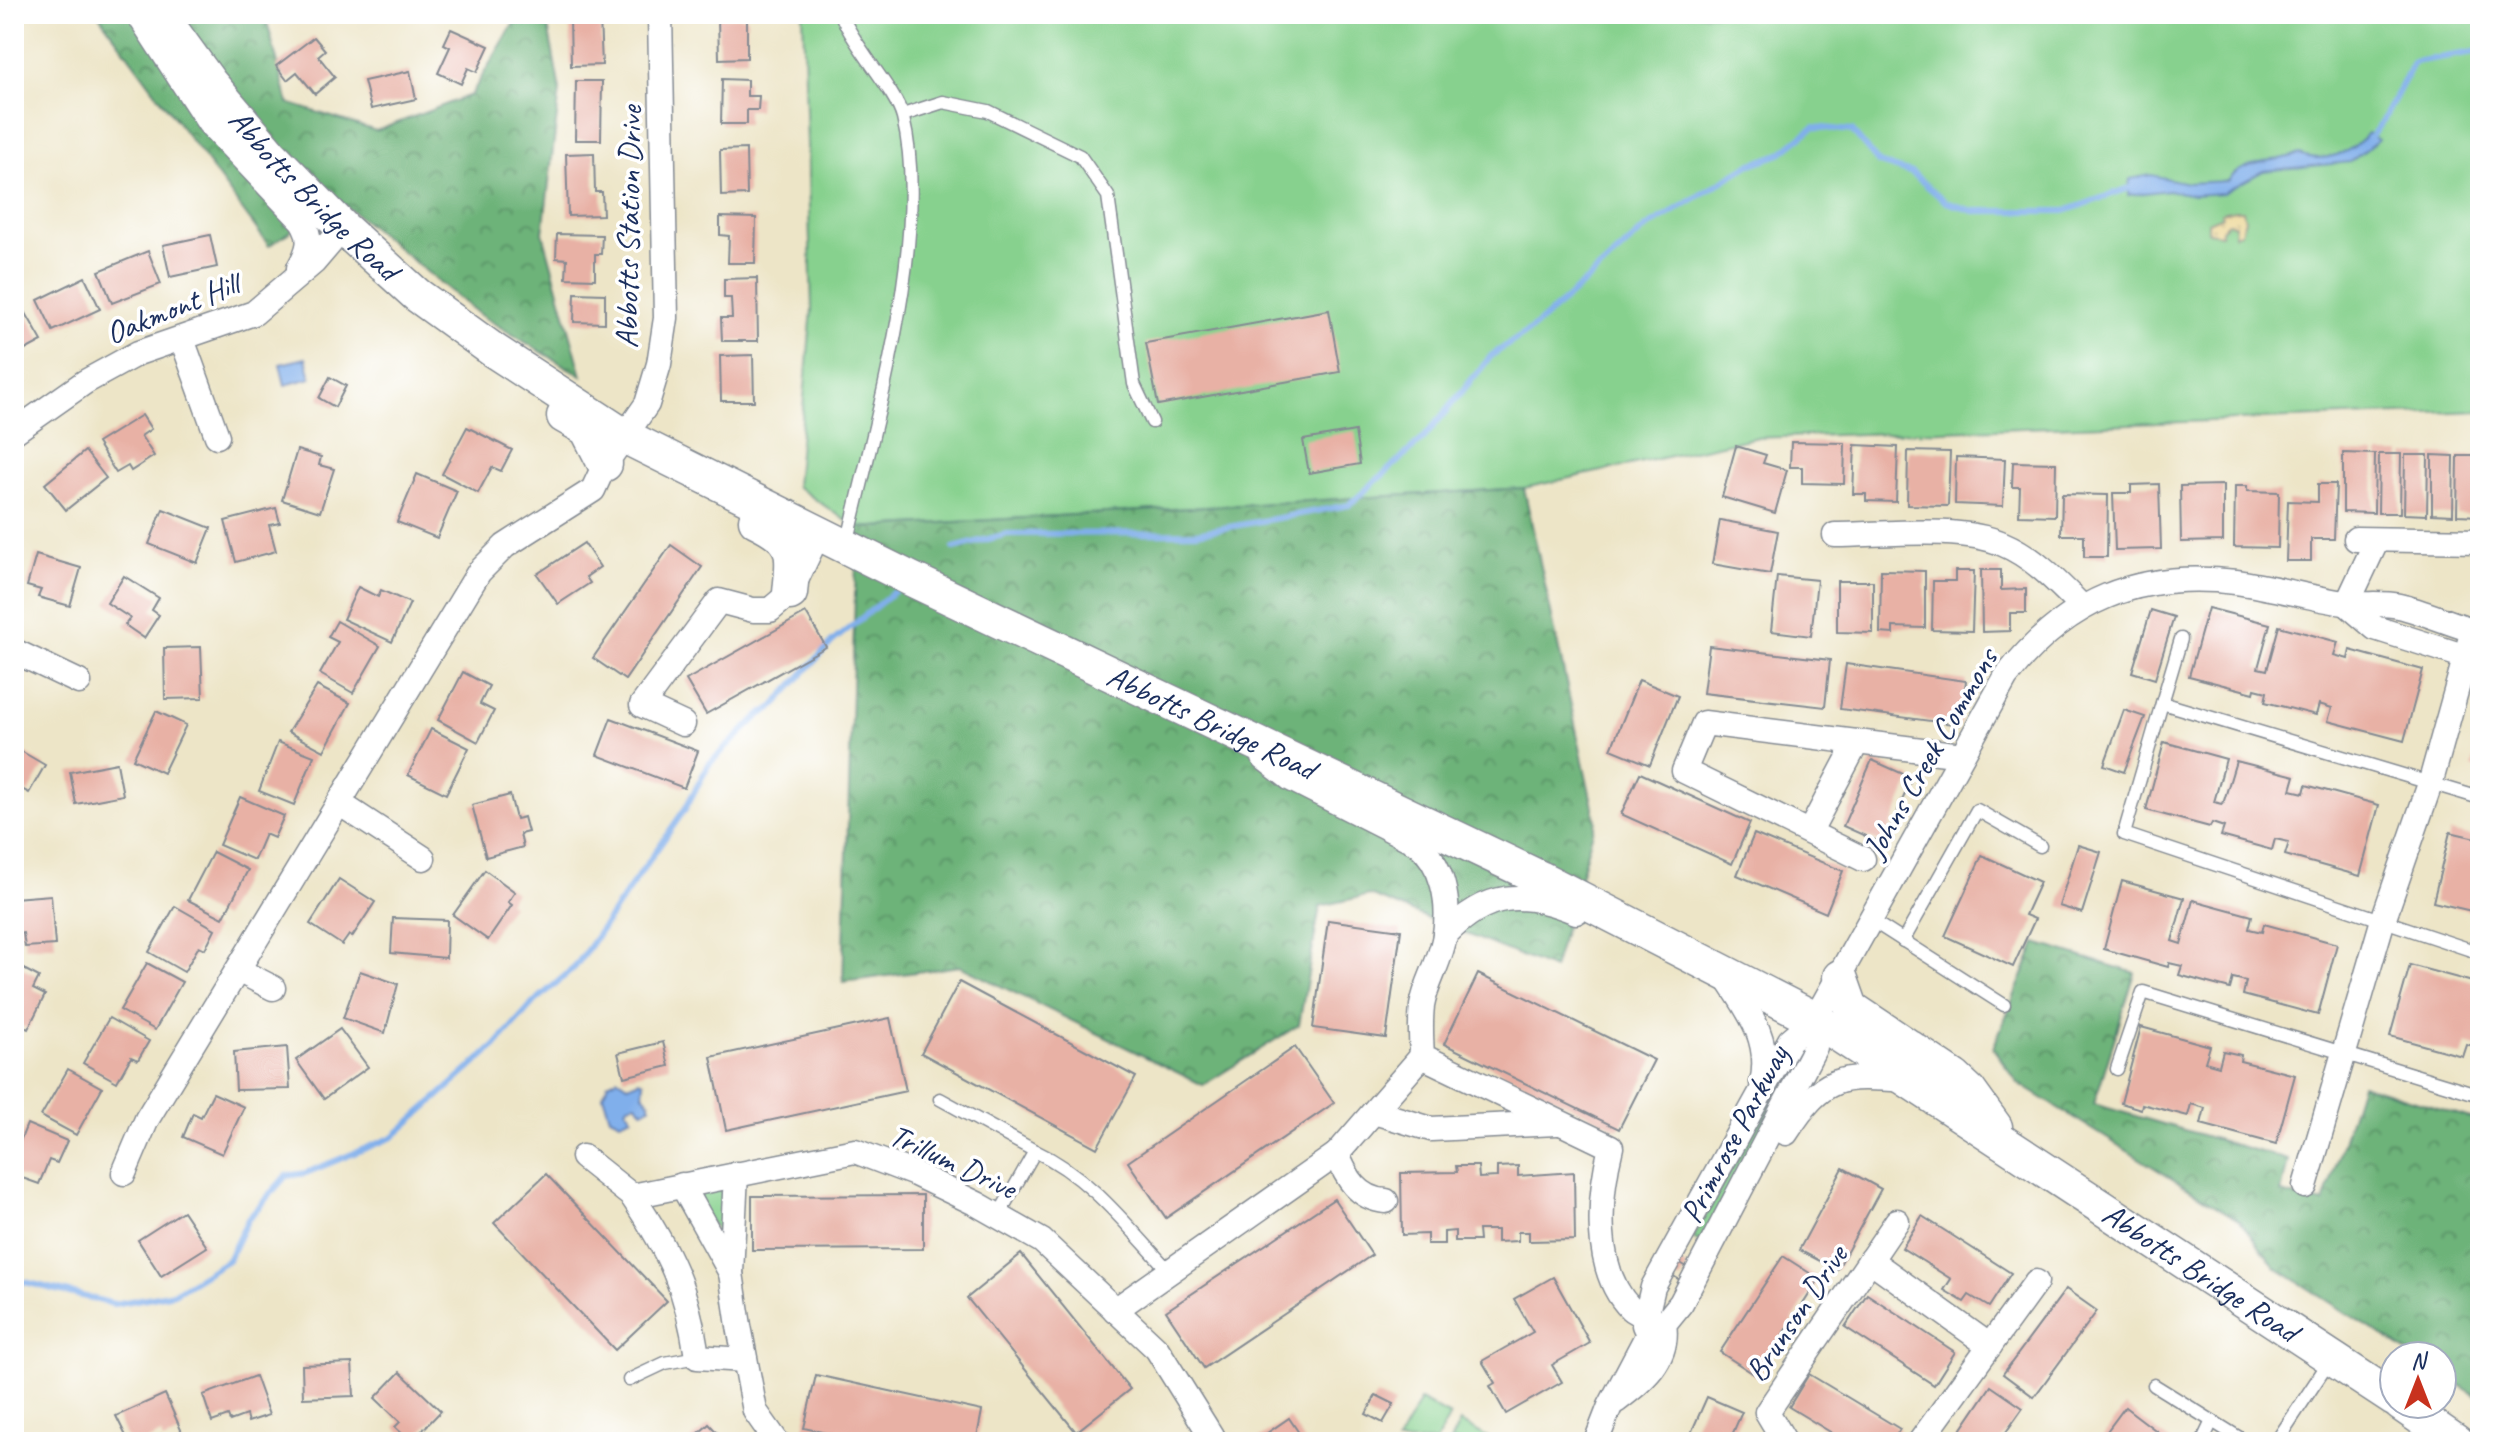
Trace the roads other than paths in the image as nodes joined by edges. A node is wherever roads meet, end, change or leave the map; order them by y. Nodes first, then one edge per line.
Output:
1 (138, 14) edge
2 (160, 14) edge
3 (660, 14) edge
4 (841, 14) edge
5 (903, 115) junction
6 (343, 228) junction
7 (291, 283) junction
8 (182, 339) junction
9 (493, 350) junction
10 (1152, 422) dead end
11 (14, 432) edge
12 (217, 436) dead end
13 (626, 437) junction
14 (605, 464) junction
15 (699, 476) junction
16 (1835, 535) dead end
17 (832, 541) junction
18 (2480, 541) edge
19 (790, 593) junction
20 (2347, 604) junction
21 (2081, 606) junction
22 (2477, 631) edge
23 (2181, 639) dead end
24 (14, 651) edge
25 (2473, 659) edge
26 (79, 682) dead end
27 (2162, 703) junction
28 (683, 724) dead end
29 (1234, 734) junction
30 (1857, 742) junction
31 (1962, 755) junction
32 (2431, 781) junction
33 (2480, 798) edge
34 (339, 803) junction
35 (1810, 831) junction
36 (2040, 846) dead end
37 (423, 858) dead end
38 (1863, 859) dead end
39 (1871, 920) junction
40 (2382, 923) junction
41 (1640, 928) junction
42 (1445, 935) junction
43 (1903, 941) junction
44 (2480, 953) edge
45 (238, 970) junction
46 (1722, 970) junction
47 (1840, 977) junction
48 (273, 988) dead end
49 (2004, 1005) dead end
50 (1815, 1019) junction
51 (2345, 1052) junction
52 (1422, 1056) junction
53 (2117, 1069) dead end
54 (1910, 1080) junction
55 (2480, 1095) edge
56 (1759, 1096) junction
57 (940, 1099) dead end
58 (1374, 1112) junction
59 (1561, 1123) junction
60 (2007, 1144) junction
61 (1035, 1151) junction
62 (1337, 1154) junction
63 (583, 1157) dead end
64 (1752, 1169) junction
65 (124, 1173) dead end
66 (736, 1174) junction
67 (682, 1185) junction
68 (2305, 1186) dead end
69 (632, 1196) junction
70 (1386, 1201) dead end
71 (998, 1216) junction
72 (1897, 1221) dead end
73 (1677, 1244) junction
74 (1704, 1258) junction
75 (1870, 1260) junction
76 (1170, 1272) junction
77 (731, 1273) junction
78 (2036, 1282) dead end
79 (1115, 1310) junction
80 (1652, 1321) junction
81 (1990, 1346) junction
82 (697, 1357) junction
83 (2333, 1357) junction
84 (745, 1360) junction
85 (629, 1380) dead end
86 (2154, 1385) dead end
87 (2378, 1388) edge
88 (1610, 1406) junction
89 (2424, 1420) edge
90 (2212, 1421) junction
91 (1776, 1437) edge
92 (1214, 1441) edge
93 (777, 1442) edge
94 (1596, 1442) edge
95 (1920, 1442) edge
96 (2202, 1442) edge
97 (2246, 1442) edge
98 (2276, 1442) edge
99 (2456, 1442) edge

1 - 7 street, Abbotts Bridge Road
2 - 6 main road, Abbotts Bridge Road
3 - 13 street, Abbotts Station Drive
4 - 5 lane
5 - 10 lane
5 - 17 lane
6 - 7 street, Oakmont Hill
6 - 9 main road, Abbotts Bridge Road
7 - 8 street, Oakmont Hill
8 - 11 street, Oakmont Hill
8 - 12 street
9 - 13 main road, Abbotts Bridge Road
9 - 14 main road, Abbotts Bridge Road
13 - 14 street, Abbotts Station Drive
13 - 15 main road, Abbotts Bridge Road
14 - 34 street, Abbotts Station Drive
15 - 17 main road, Abbotts Bridge Road
15 - 19 main road, Abbotts Bridge Road
16 - 21 street
17 - 19 street
17 - 29 main road, Abbotts Bridge Road
18 - 20 street
19 - 28 street
20 - 21 street, Johns Creek Commons
20 - 22 street, Johns Creek Commons
20 - 25 street, Johns Creek Commons
21 - 31 street, Johns Creek Commons
22 - 25 street
23 - 27 lane
24 - 26 street
25 - 32 street
27 - 32 lane
27 - 40 lane
29 - 41 main road, Abbotts Bridge Road
29 - 42 street
30 - 31 street
30 - 35 street
30 - 35 street
31 - 39 street, Johns Creek Commons
32 - 33 lane
32 - 40 street
34 - 37 street
34 - 45 street, Abbotts Station Drive
35 - 38 street
36 - 43 lane
39 - 43 lane
39 - 47 street, Johns Creek Commons
40 - 44 lane
40 - 51 street
41 - 42 street
41 - 46 main road, Abbotts Bridge Road
42 - 52 street
43 - 49 lane
45 - 48 street
45 - 65 street, Abbotts Station Drive
46 - 50 main road, Abbotts Bridge Road
46 - 56 street
47 - 50 street, Johns Creek Commons
47 - 60 main road, Abbotts Bridge Road
50 - 54 main road, Abbotts Bridge Road
50 - 56 street, Primrose Parkway
50 - 64 street, Primrose Parkway
51 - 53 lane
51 - 55 lane
51 - 68 street
52 - 58 street
52 - 59 street
54 - 60 main road, Abbotts Bridge Road
54 - 64 street
56 - 73 street, Primrose Parkway
57 - 61 lane
58 - 59 street
58 - 62 street
59 - 80 street
60 - 83 main road, Abbotts Bridge Road
61 - 71 lane
61 - 76 lane
62 - 70 street
62 - 76 street
63 - 69 street
64 - 74 street, Primrose Parkway
66 - 67 street, Trillum Drive
66 - 71 street, Trillum Drive
66 - 77 street
67 - 69 street, Trillum Drive
67 - 77 street
69 - 82 street
71 - 79 street, Trillum Drive
72 - 75 street, Brunson Drive
73 - 74 street
73 - 80 street, Primrose Parkway
74 - 80 street, Primrose Parkway
75 - 81 street
75 - 91 street, Brunson Drive
76 - 79 street
77 - 84 street
78 - 81 street
79 - 92 street, Trillum Drive
80 - 88 street, Primrose Parkway
80 - 88 street, Primrose Parkway
81 - 95 street
82 - 84 street
82 - 85 lane
83 - 87 main road, Abbotts Bridge Road
83 - 98 lane
84 - 93 street
86 - 90 lane
88 - 94 street, Primrose Parkway
89 - 99 main road
90 - 96 lane
90 - 97 lane

